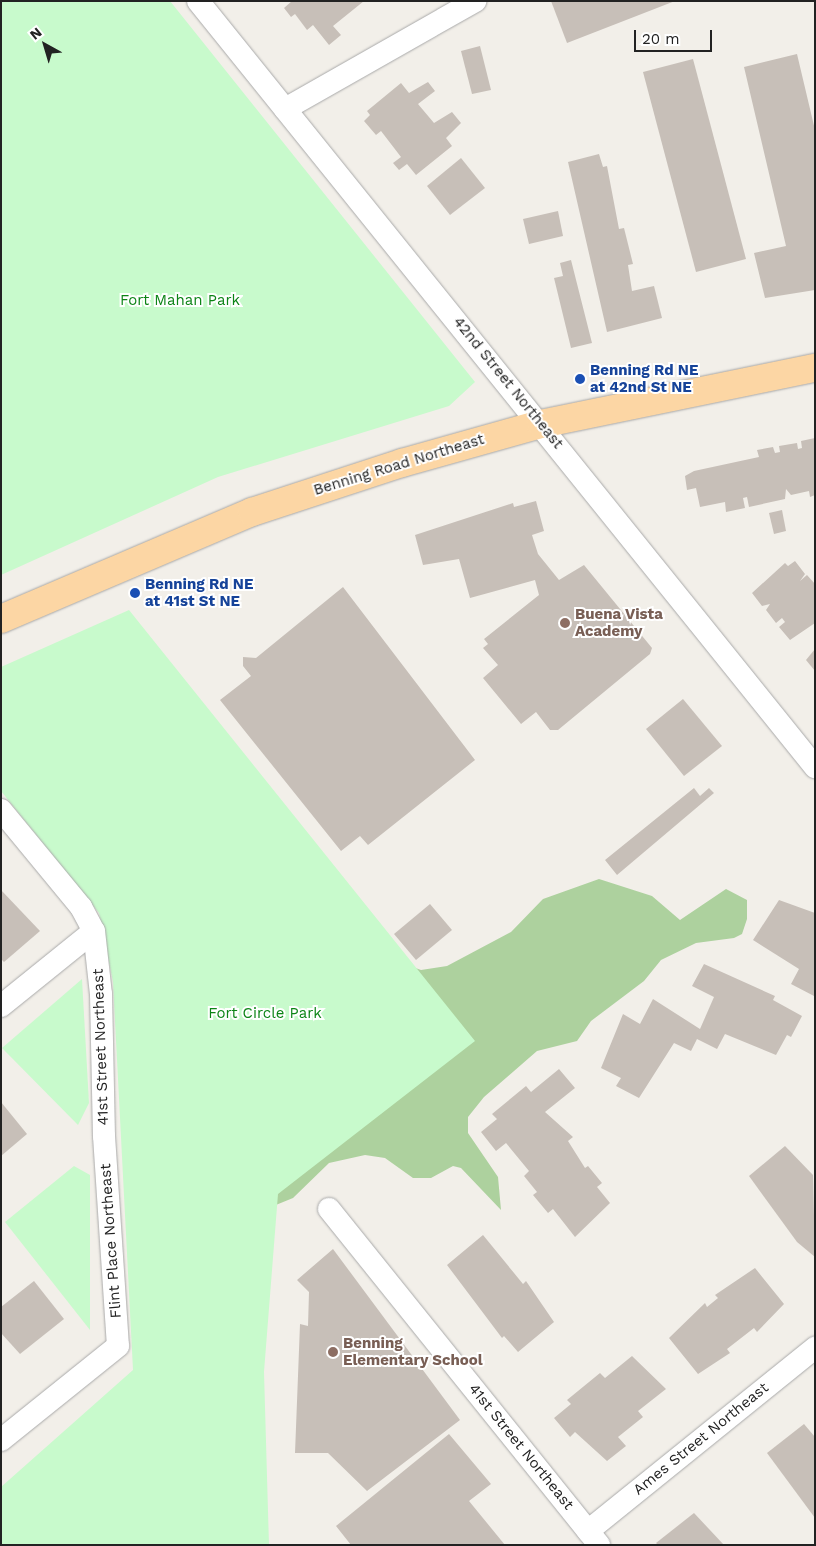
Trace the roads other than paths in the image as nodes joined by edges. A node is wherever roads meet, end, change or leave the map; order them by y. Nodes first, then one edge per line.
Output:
1 (198, 1) edge
2 (475, 1) edge
3 (285, 109) junction
4 (815, 368) edge
5 (541, 424) junction
6 (1, 619) edge
7 (815, 768) edge
8 (1, 810) edge
9 (94, 931) junction
10 (1, 1006) edge
11 (104, 1136) joint
12 (329, 1209) dead end
13 (815, 1348) edge
14 (1, 1440) edge
15 (594, 1538) edge

1 - 3 street, 42nd Street Northeast
2 - 3 street
3 - 5 street, 42nd Street Northeast
4 - 5 main road, Benning Road Northeast
5 - 6 main road, Benning Road Northeast
5 - 7 street, 42nd Street Northeast
8 - 9 street, 41st Street Northeast
9 - 10 street
9 - 11 street, 41st Street Northeast
11 - 14 street, Flint Place Northeast
12 - 15 street, 41st Street Northeast
13 - 15 street, Ames Street Northeast

